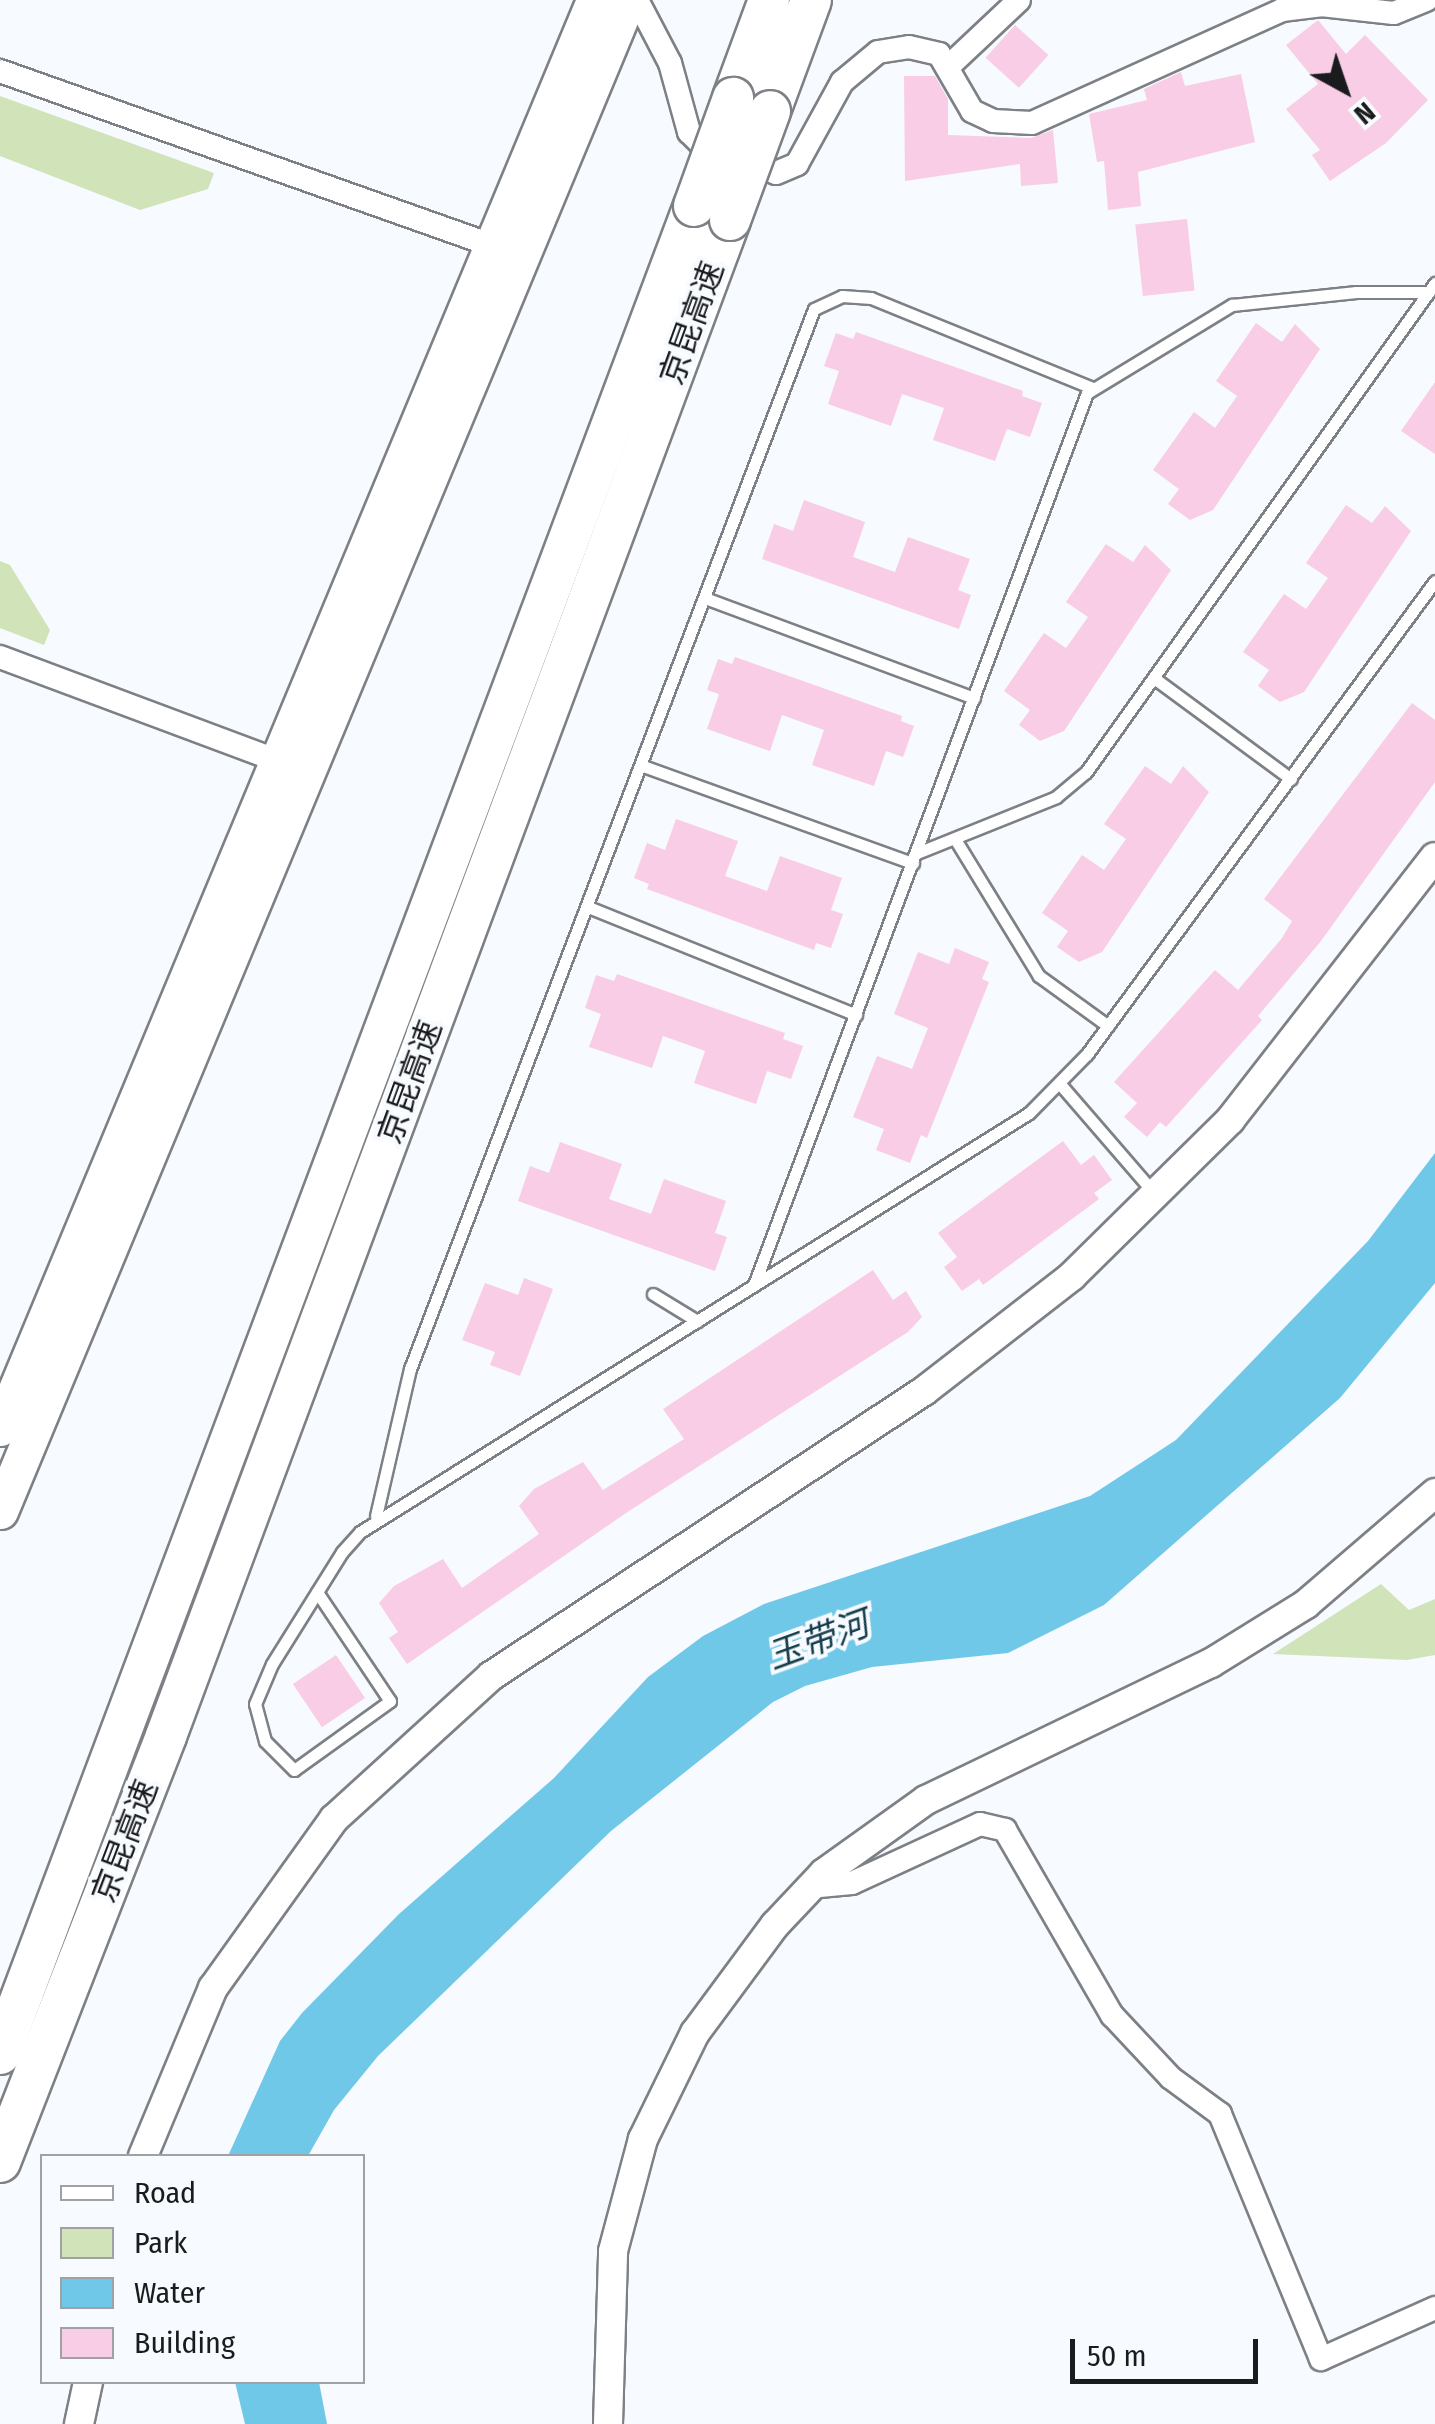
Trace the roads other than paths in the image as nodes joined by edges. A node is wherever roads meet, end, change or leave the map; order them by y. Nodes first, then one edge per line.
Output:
1 (594, 0) edge
2 (628, 0) edge
3 (637, 0) edge
4 (769, 0) edge
5 (811, 0) edge
6 (1020, 0) edge
7 (1426, 0) edge
8 (950, 66) junction
9 (0, 71) edge
10 (752, 104) junction
11 (712, 213) junction
12 (491, 245) junction
13 (1432, 288) edge
14 (1093, 388) junction
15 (1435, 581) edge
16 (704, 598) junction
17 (0, 657) edge
18 (1154, 678) junction
19 (974, 698) junction
20 (275, 760) junction
21 (643, 766) junction
22 (1291, 780) junction
23 (956, 839) junction
24 (1435, 857) edge
25 (915, 858) junction
26 (588, 907) junction
27 (856, 1015) junction
28 (1108, 1026) junction
29 (1060, 1084) junction
30 (1157, 1196) junction
31 (754, 1285) junction
32 (654, 1294) dead end
33 (696, 1320) junction
34 (0, 1428) edge
35 (4, 1489) edge
36 (1435, 1493) edge
37 (376, 1516) junction
38 (317, 1592) junction
39 (809, 1888) junction
40 (0, 2054) edge
41 (144, 2154) edge
42 (0, 2162) edge
43 (1435, 2308) edge
44 (88, 2384) edge
45 (79, 2424) edge
46 (608, 2424) edge

1 - 12 main road
2 - 35 main road
3 - 8 street
4 - 10 highway, 京昆高速
5 - 10 highway, 京昆高速
6 - 8 street
7 - 8 street
9 - 12 street
10 - 11 highway, 京昆高速, bridge
11 - 40 highway, 京昆高速
11 - 42 highway, 京昆高速
12 - 20 main road
13 - 14 lane
13 - 18 lane
14 - 16 lane
14 - 19 lane
15 - 22 lane
16 - 19 lane
16 - 21 lane
17 - 20 street
18 - 22 lane
18 - 23 lane
19 - 25 lane
20 - 34 main road
21 - 25 lane
21 - 26 lane
22 - 28 lane
23 - 25 lane
23 - 28 lane
24 - 30 street
25 - 27 lane
26 - 27 lane
26 - 37 lane
27 - 31 lane
28 - 29 lane
29 - 30 lane
29 - 31 lane
30 - 41 street
31 - 33 lane
32 - 33 lane
33 - 37 lane
36 - 39 street
37 - 38 lane
38 - 38 lane
39 - 43 street
39 - 46 street
44 - 45 street

